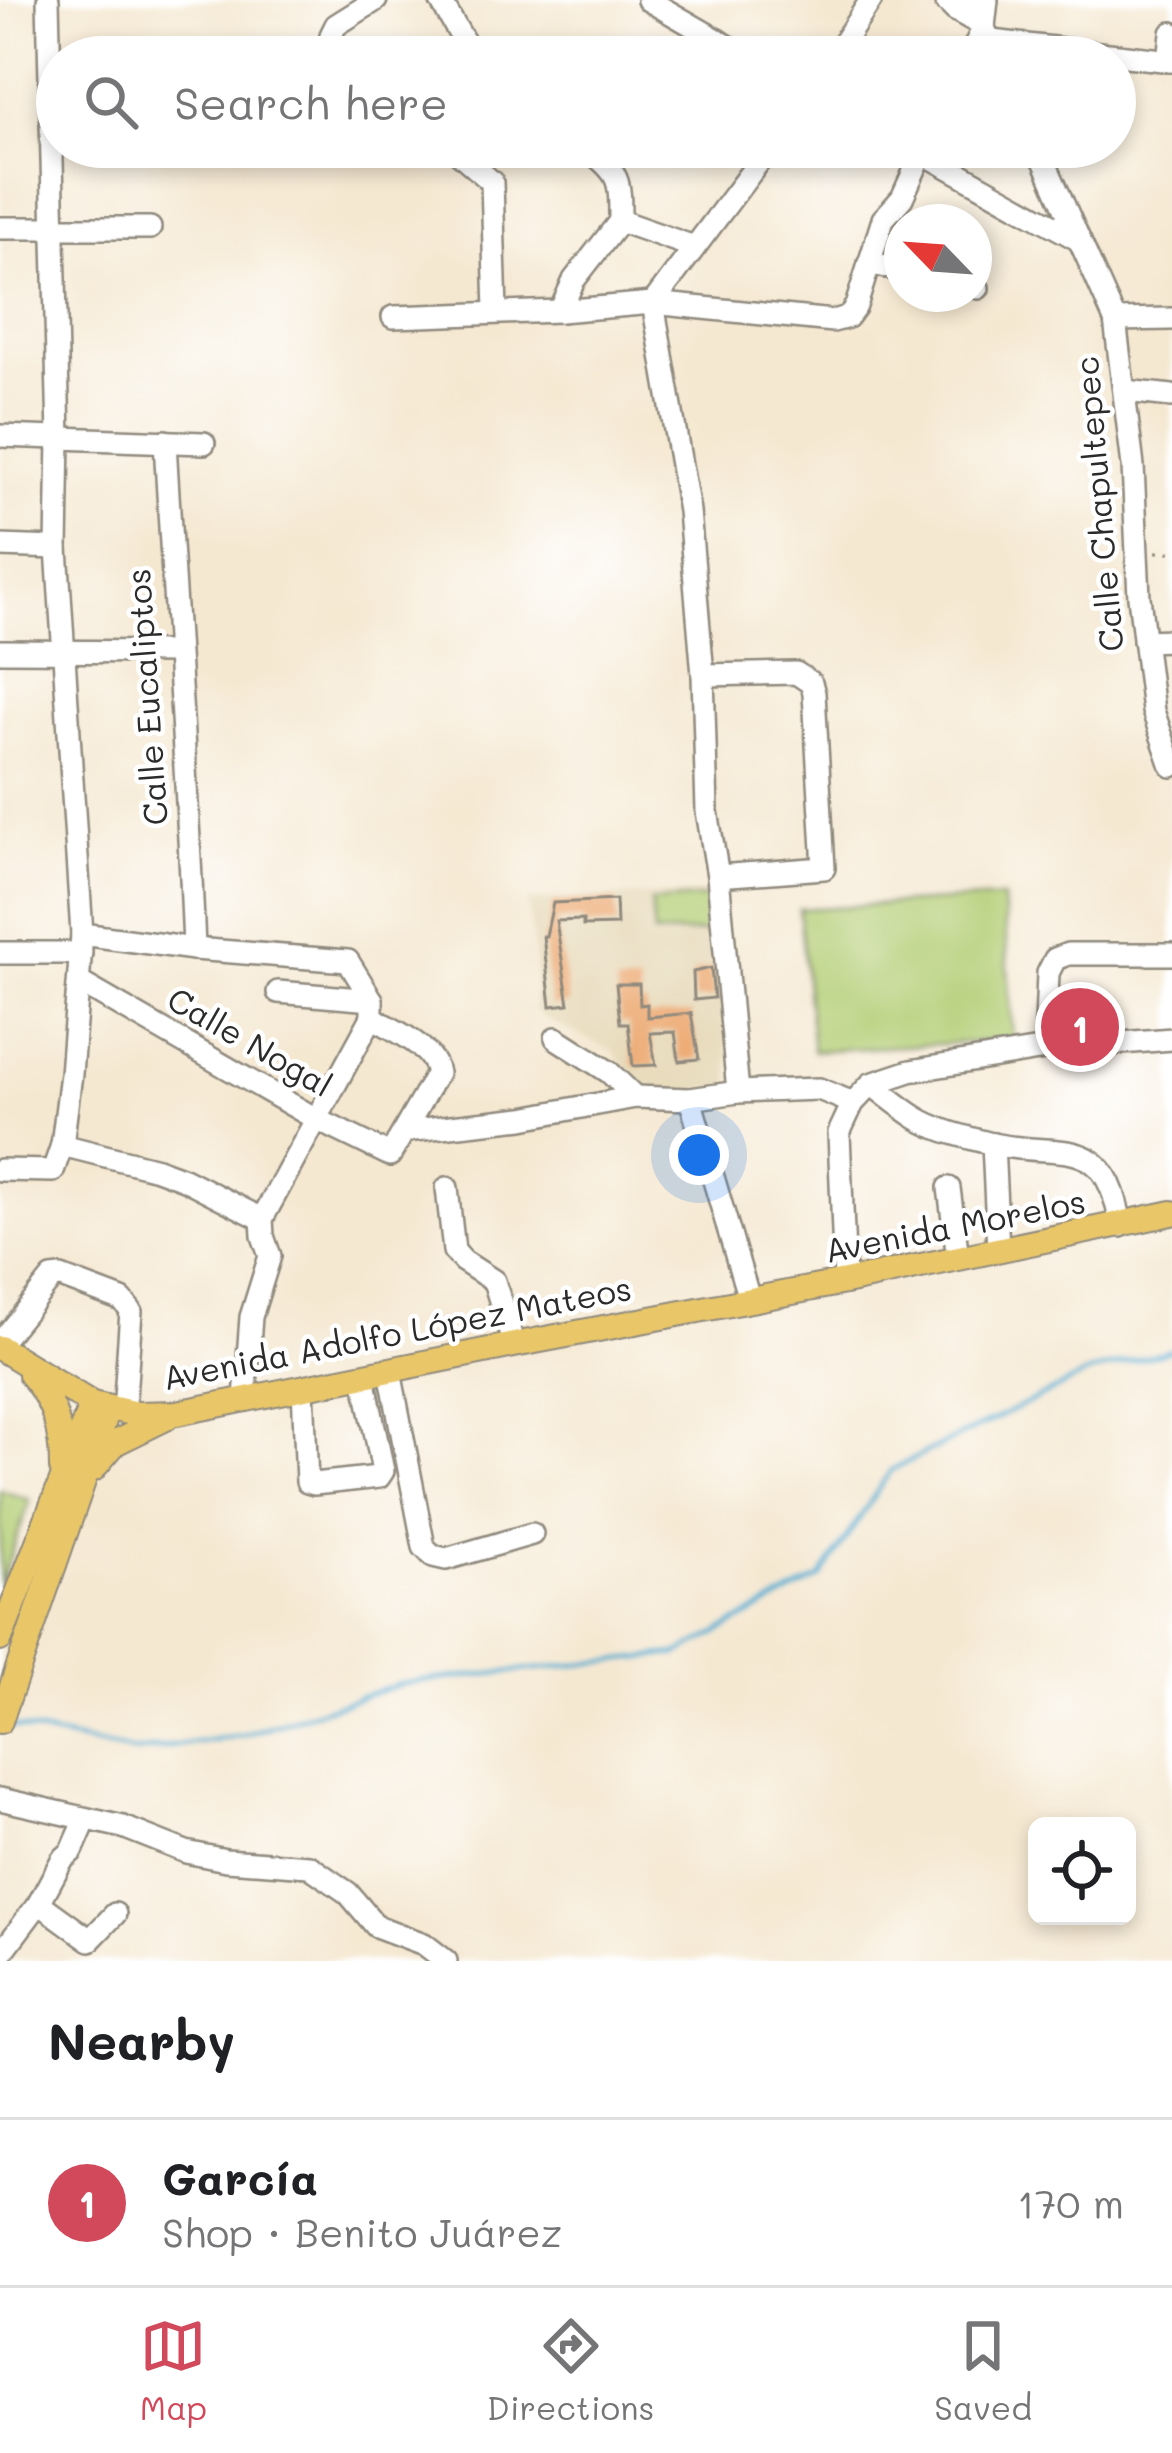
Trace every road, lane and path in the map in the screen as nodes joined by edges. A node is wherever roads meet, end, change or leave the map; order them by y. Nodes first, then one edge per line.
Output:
1 (48, 0) edge
2 (376, 0) edge
3 (440, 0) edge
4 (648, 0) edge
5 (871, 0) edge
6 (945, 0) edge
7 (970, 0) edge
8 (987, 0) edge
9 (675, 8) edge
10 (1172, 33) edge
11 (49, 36) edge
12 (331, 36) edge
13 (461, 36) edge
14 (716, 36) edge
15 (848, 36) edge
16 (984, 36) edge
17 (988, 36) edge
18 (990, 36) edge
19 (1136, 57) edge
20 (1170, 61) edge
21 (51, 168) edge
22 (476, 168) edge
23 (610, 168) edge
24 (754, 168) edge
25 (912, 168) edge
26 (952, 168) edge
27 (1047, 168) edge
28 (620, 220) junction
29 (0, 228) edge
30 (150, 228) dead end
31 (52, 229) junction
32 (1079, 241) junction
33 (694, 247) junction
34 (868, 263) junction
35 (884, 267) edge
36 (652, 303) junction
37 (560, 311) junction
38 (496, 312) junction
39 (393, 316) dead end
40 (1115, 320) junction
41 (1172, 320) edge
42 (1124, 391) junction
43 (1172, 395) edge
44 (0, 436) edge
45 (59, 438) junction
46 (165, 441) junction
47 (204, 443) dead end
48 (0, 546) edge
49 (57, 548) junction
50 (1144, 640) junction
51 (1172, 640) edge
52 (0, 651) edge
53 (64, 652) junction
54 (176, 652) junction
55 (703, 675) junction
56 (1169, 752) edge
57 (718, 876) junction
58 (81, 944) junction
59 (194, 949) junction
60 (0, 953) edge
61 (1172, 953) edge
62 (79, 982) junction
63 (278, 992) dead end
64 (372, 1009) junction
65 (556, 1038) dead end
66 (1172, 1039) edge
67 (1045, 1049) junction
68 (871, 1084) junction
69 (738, 1092) junction
70 (635, 1097) junction
71 (690, 1099) junction
72 (853, 1103) junction
73 (316, 1119) junction
74 (406, 1131) junction
75 (993, 1144) junction
76 (62, 1145) junction
77 (0, 1171) edge
78 (447, 1188) dead end
79 (950, 1188) dead end
80 (1172, 1213) edge
81 (262, 1220) junction
82 (1121, 1226) junction
83 (998, 1250) junction
84 (958, 1258) junction
85 (845, 1282) junction
86 (749, 1299) junction
87 (514, 1345) junction
88 (6, 1350) edge
89 (390, 1371) junction
90 (364, 1377) junction
91 (303, 1388) junction
92 (245, 1399) junction
93 (108, 1408) junction
94 (177, 1413) junction
95 (66, 1500) junction
96 (532, 1534) dead end
97 (0, 1639) edge
98 (0, 1721) edge
99 (0, 1798) edge
100 (86, 1819) junction
101 (39, 1904) junction
102 (115, 1914) dead end
103 (0, 1955) edge
104 (446, 1961) edge

1 - 11 street
2 - 12 street
3 - 13 street
4 - 9 street
5 - 15 street
6 - 16 street
7 - 17 street
8 - 18 street
9 - 14 street
10 - 20 street
19 - 20 street
21 - 31 street
22 - 38 street
23 - 28 street
24 - 33 street
25 - 34 street
26 - 32 street
27 - 32 street, Calle Chapultepec
28 - 33 street
28 - 37 street
29 - 31 street
30 - 31 street
31 - 45 street
32 - 40 street, Calle Chapultepec
33 - 36 street
34 - 35 street
34 - 36 street
36 - 37 street
36 - 55 street
37 - 38 street
38 - 39 street
40 - 41 street
40 - 42 street, Calle Chapultepec
42 - 43 street
42 - 50 street, Calle Chapultepec
44 - 45 street
45 - 46 street
45 - 49 street
46 - 47 street
46 - 54 street, Calle Eucaliptos
48 - 49 street
49 - 53 street
50 - 51 street
50 - 56 street, Calle Chapultepec
52 - 53 street
53 - 54 street
53 - 58 street
54 - 59 street, Calle Eucaliptos
55 - 57 street
55 - 57 street
57 - 69 street
58 - 59 street
58 - 60 street
58 - 62 street
59 - 64 street
61 - 67 street
62 - 73 street, Calle Nogal
62 - 76 street
63 - 64 street
64 - 73 street
64 - 74 street
65 - 70 street
66 - 67 street
67 - 68 street
68 - 72 street
68 - 75 street
69 - 71 street
69 - 72 street
70 - 71 street
70 - 74 street
71 - 86 street
72 - 85 street
73 - 74 street, Calle Nogal
73 - 81 street
75 - 82 street
75 - 83 street
76 - 77 street
76 - 81 street
78 - 87 street
79 - 84 street
80 - 82 main road, Avenida Morelos
81 - 92 street
82 - 83 main road, Avenida Morelos
83 - 84 main road, Avenida Morelos
84 - 85 main road, Avenida Morelos
85 - 86 main road, Avenida Morelos
86 - 87 main road, Avenida Adolfo López Mateos
87 - 89 main road, Avenida Adolfo López Mateos
88 - 93 main road
88 - 93 street
88 - 95 main road
89 - 90 main road, Avenida Adolfo López Mateos
89 - 96 street
90 - 91 main road, Avenida Adolfo López Mateos
90 - 91 street
91 - 92 main road, Avenida Adolfo López Mateos
92 - 94 main road, Avenida Adolfo López Mateos
93 - 94 main road, Avenida Adolfo López Mateos
93 - 95 main road
94 - 95 main road
95 - 97 main road
95 - 98 main road
99 - 100 street
100 - 101 street
100 - 104 street
101 - 102 street
101 - 103 street

